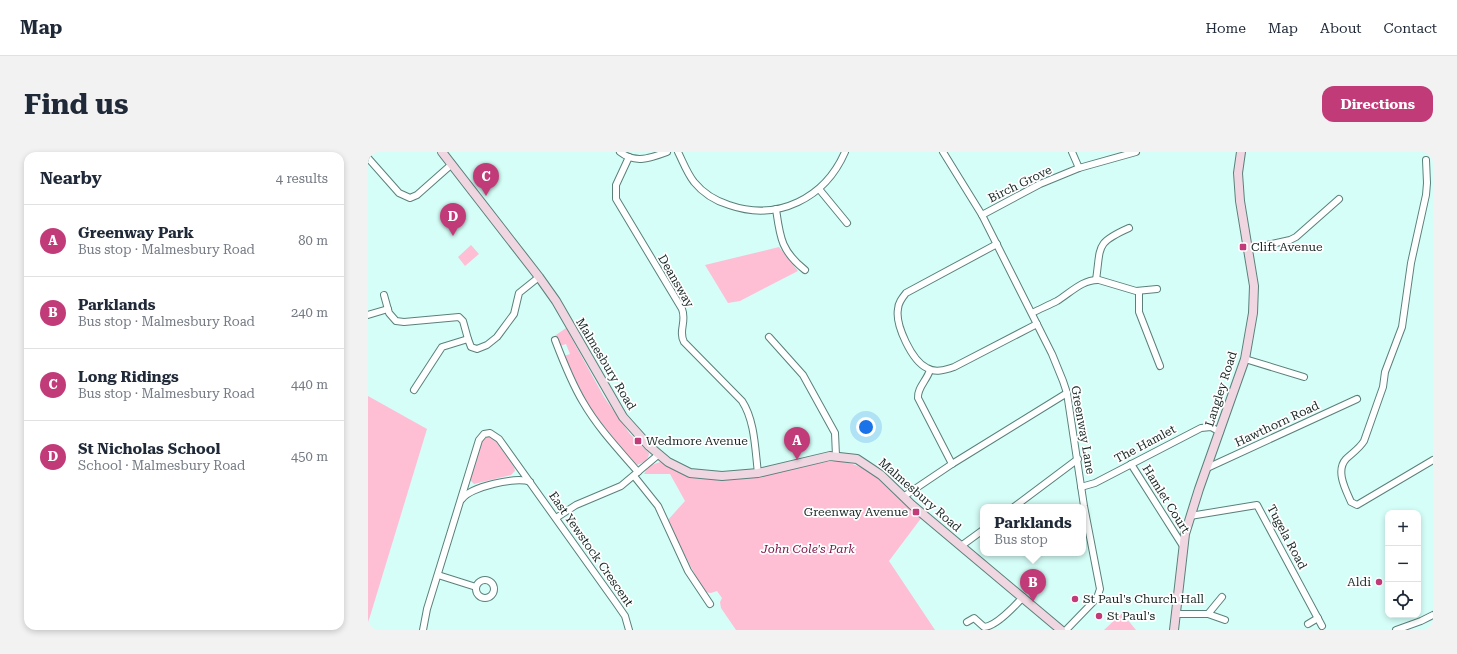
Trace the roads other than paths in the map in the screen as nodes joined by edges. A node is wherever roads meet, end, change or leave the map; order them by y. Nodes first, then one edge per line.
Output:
1 (442, 152) edge
2 (620, 152) edge
3 (667, 152) edge
4 (678, 152) edge
5 (845, 152) edge
6 (943, 152) edge
7 (1072, 152) edge
8 (1136, 152) edge
9 (1241, 152) edge
10 (629, 157) junction
11 (368, 158) edge
12 (1426, 160) dead end
13 (452, 164) junction
14 (1080, 168) junction
15 (819, 189) junction
16 (1339, 199) dead end
17 (776, 209) junction
18 (982, 215) junction
19 (847, 223) dead end
20 (1129, 228) dead end
21 (997, 244) junction
22 (1248, 249) junction
23 (805, 270) dead end
24 (540, 277) junction
25 (1096, 280) junction
26 (1157, 289) dead end
27 (1139, 291) junction
28 (384, 295) dead end
29 (388, 309) junction
30 (1032, 313) junction
31 (368, 315) edge
32 (1037, 324) junction
33 (769, 337) dead end
34 (468, 339) junction
35 (555, 340) dead end
36 (1245, 359) junction
37 (1160, 366) dead end
38 (930, 370) junction
39 (1304, 377) dead end
40 (414, 390) dead end
41 (1067, 393) junction
42 (1357, 399) dead end
43 (1220, 432) junction
44 (658, 455) junction
45 (836, 456) junction
46 (1078, 459) junction
47 (1433, 460) edge
48 (952, 464) junction
49 (1131, 464) junction
50 (1207, 468) junction
51 (758, 473) junction
52 (636, 474) junction
53 (531, 483) junction
54 (1081, 487) junction
55 (903, 497) junction
56 (461, 500) junction
57 (1018, 504) edge
58 (1084, 504) edge
59 (1086, 514) edge
60 (1190, 516) junction
61 (556, 518) junction
62 (980, 532) edge
63 (961, 546) junction
64 (1183, 546) junction
65 (438, 575) junction
66 (476, 587) dead end
67 (1023, 597) junction
68 (1222, 597) dead end
69 (710, 604) dead end
70 (1175, 614) junction
71 (1208, 614) junction
72 (1433, 615) edge
73 (1318, 618) junction
74 (1225, 620) dead end
75 (967, 622) dead end
76 (1308, 624) dead end
77 (1322, 626) dead end
78 (423, 630) edge
79 (629, 630) edge
80 (1061, 630) edge
81 (1066, 630) edge
82 (1174, 630) edge
83 (1396, 630) edge

1 - 13 main road, Malmesbury Road
2 - 10 street
3 - 10 street
4 - 17 street
5 - 15 street
6 - 18 street, Greenway Lane
7 - 14 street
8 - 14 street, Birch Grove
9 - 22 main road, Langley Road
10 - 51 street, Deansway
11 - 13 street
12 - 47 street
13 - 24 main road, Malmesbury Road
14 - 18 street, Birch Grove
15 - 17 street
15 - 19 street
16 - 22 street
17 - 23 street
18 - 21 street, Greenway Lane
20 - 25 street
21 - 30 street, Greenway Lane
21 - 38 street
22 - 36 main road, Langley Road
24 - 34 street
24 - 44 main road, Malmesbury Road
25 - 27 street
25 - 30 street
26 - 27 street
27 - 37 street
28 - 29 street
29 - 31 street
29 - 34 street
30 - 32 street, Greenway Lane
32 - 38 street
32 - 41 street, Greenway Lane
33 - 45 street
34 - 40 street
35 - 52 street
36 - 39 street
36 - 43 main road, Langley Road
38 - 48 street
41 - 46 street, Greenway Lane
41 - 48 street
42 - 50 street, Hawthorn Road
43 - 49 street, The Hamlet
43 - 50 main road, Langley Road
44 - 51 main road, Malmesbury Road
44 - 52 street
45 - 51 main road, Malmesbury Road
45 - 55 main road, Malmesbury Road
46 - 54 street, Greenway Lane
46 - 57 street
48 - 55 street
49 - 54 street, The Hamlet
49 - 64 street, Hamlet Court
50 - 60 main road, Langley Road
52 - 61 street
52 - 69 street
53 - 56 street
53 - 56 street, East Yewstock Crescent
53 - 61 street, East Yewstock Crescent
54 - 58 street, Greenway Lane
55 - 63 main road, Malmesbury Road
56 - 65 street
59 - 81 street, Greenway Lane
60 - 64 main road, Langley Road
60 - 73 street, Tugela Road
61 - 79 street, East Yewstock Crescent
62 - 63 street
63 - 67 main road, Malmesbury Road
64 - 70 main road, Langley Road
65 - 66 street
65 - 78 street
67 - 75 street
67 - 80 main road, Malmesbury Road
68 - 71 street
70 - 71 street
70 - 82 main road, Langley Road
71 - 74 street
72 - 83 street
73 - 76 street
73 - 77 street, Tugela Road

